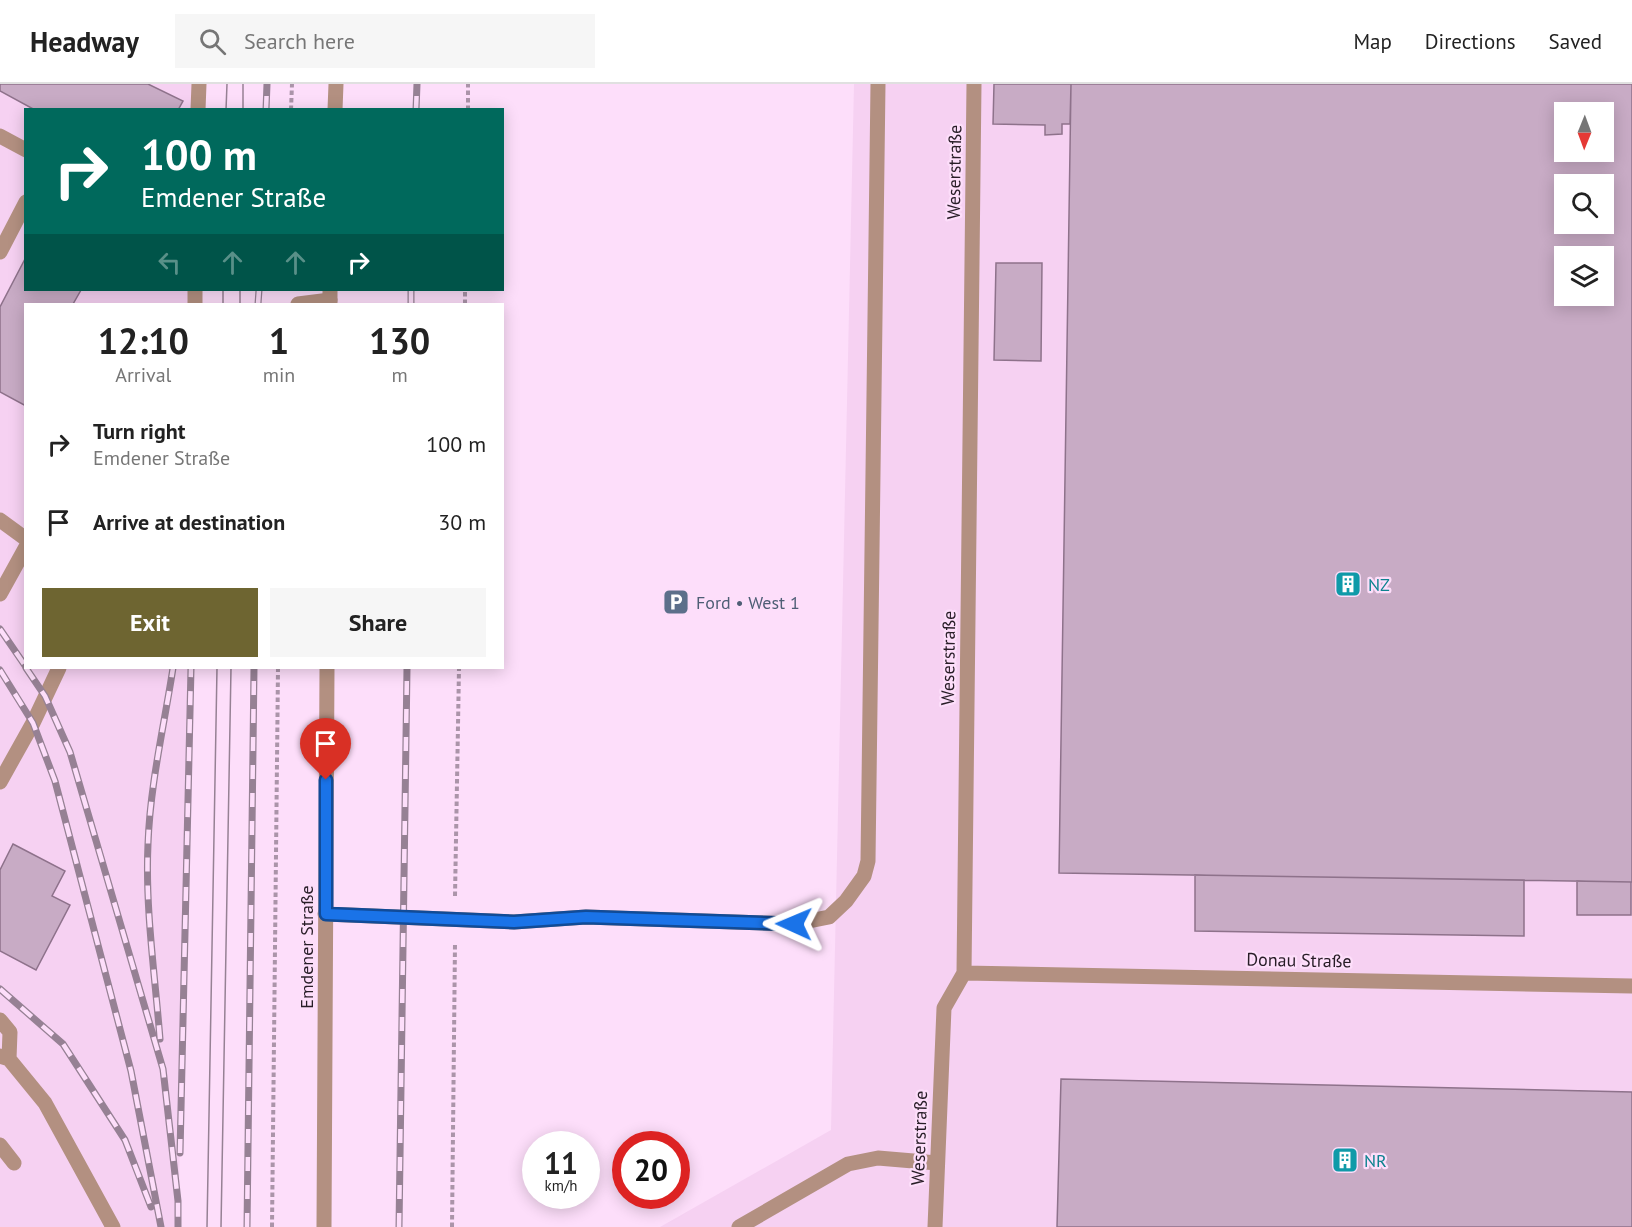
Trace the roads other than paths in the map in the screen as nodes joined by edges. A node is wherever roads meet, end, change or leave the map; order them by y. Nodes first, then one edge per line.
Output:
1 (199, 84) edge
2 (336, 84) edge
3 (878, 84) edge
4 (974, 84) edge
5 (198, 108) edge
6 (335, 108) edge
7 (0, 136) edge
8 (24, 149) edge
9 (24, 206) edge
10 (0, 252) edge
11 (330, 298) edge
12 (303, 303) edge
13 (0, 520) edge
14 (24, 538) edge
15 (24, 551) edge
16 (0, 594) edge
17 (59, 669) edge
18 (327, 669) edge
19 (0, 782) edge
20 (326, 914) junction
21 (964, 974) junction
22 (1632, 986) edge
23 (0, 1020) edge
24 (4, 1058) edge
25 (0, 1145) edge
26 (937, 1162) junction
27 (14, 1163) dead end
28 (113, 1227) edge
29 (324, 1227) edge
30 (739, 1227) edge
31 (935, 1227) edge

1 - 5 street
2 - 6 street
3 - 20 street
4 - 21 street, Weserstraße
7 - 8 street
9 - 10 street
11 - 12 street
13 - 14 street
15 - 16 street
17 - 19 street
18 - 20 street, Emdener Straße
20 - 29 street, Emdener Straße
21 - 22 street, Donau Straße
21 - 26 street, Weserstraße
23 - 24 street
24 - 28 street
25 - 27 street
26 - 30 street
26 - 31 street, Weserstraße

